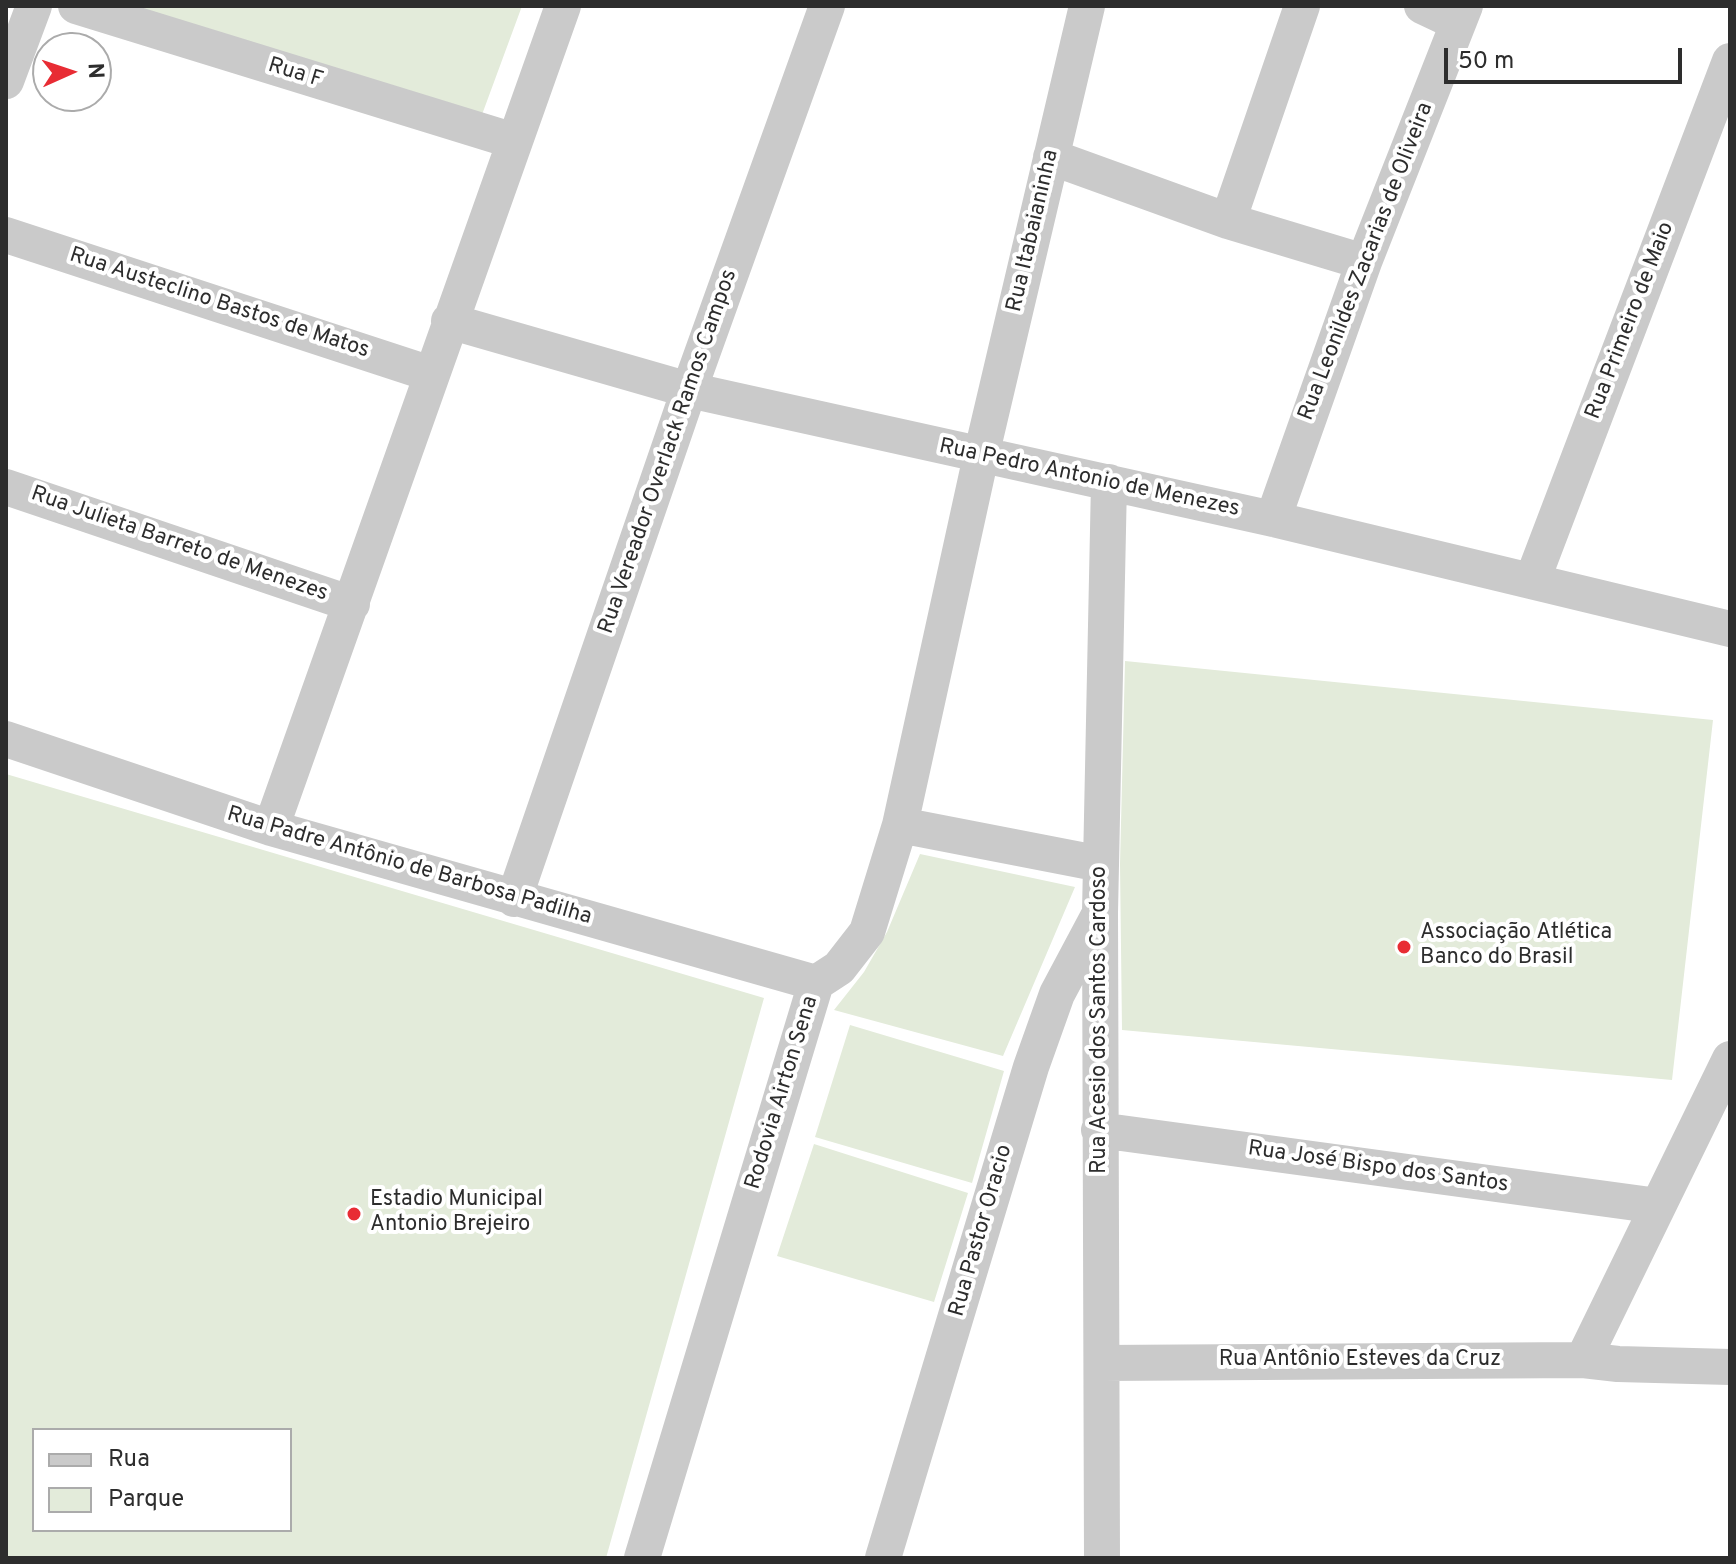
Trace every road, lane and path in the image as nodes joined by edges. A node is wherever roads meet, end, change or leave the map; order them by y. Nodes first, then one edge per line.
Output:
1 (34, 6) edge
2 (76, 6) edge
3 (563, 6) edge
4 (827, 6) edge
5 (1087, 6) edge
6 (1302, 6) edge
7 (1422, 6) edge
8 (1462, 14) edge
9 (1730, 61) edge
10 (6, 81) edge
11 (514, 141) junction
12 (1051, 157) junction
13 (1228, 221) junction
14 (6, 235) edge
15 (1364, 262) junction
16 (449, 321) junction
17 (431, 374) junction
18 (689, 390) junction
19 (981, 456) junction
20 (1109, 482) junction
21 (6, 487) edge
22 (1273, 519) junction
23 (1532, 581) junction
24 (352, 604) junction
25 (1730, 629) edge
26 (6, 739) edge
27 (900, 825) junction
28 (271, 828) junction
29 (1101, 864) junction
30 (514, 899) junction
31 (1100, 912) junction
32 (816, 983) junction
33 (1730, 1059) edge
34 (1099, 1130) junction
35 (1658, 1206) junction
36 (1600, 1362) junction
37 (1102, 1363) junction
38 (1730, 1367) edge
39 (642, 1558) edge
40 (883, 1558) edge
41 (1102, 1558) edge

1 - 10 street
2 - 11 street, Rua F
3 - 11 street
4 - 18 street, Rua Vereador Overlack Ramos Campos
5 - 12 street, Rua Itabaianinha
6 - 13 street
7 - 8 street
8 - 15 street, Rua Leonildes Zacarias de Oliveira
9 - 23 street, Rua Primeiro de Maio
11 - 16 street
12 - 13 street
12 - 19 street, Rua Itabaianinha
13 - 15 street
14 - 17 street, Rua Austeclino Bastos de Matos
15 - 22 street, Rua Leonildes Zacarias de Oliveira
16 - 17 street
16 - 18 street, Rua Pedro Antonio de Menezes
17 - 24 street
18 - 19 street, Rua Pedro Antonio de Menezes
18 - 30 street, Rua Vereador Overlack Ramos Campos
19 - 20 street, Rua Pedro Antonio de Menezes
19 - 27 street, Rodovia Airton Sena
20 - 22 street, Rua Pedro Antonio de Menezes
20 - 29 street, Rua Acesio dos Santos Cardoso
21 - 24 street, Rua Julieta Barreto de Menezes
22 - 23 street, Rua Pedro Antonio de Menezes
23 - 25 street, Rua Pedro Antonio de Menezes
24 - 28 street
26 - 28 street, Rua Padre Antônio de Barbosa Padilha
27 - 29 street
27 - 32 street, Rodovia Airton Sena
28 - 30 street, Rua Padre Antônio de Barbosa Padilha
29 - 31 street, Rua Acesio dos Santos Cardoso
30 - 32 street, Rua Padre Antônio de Barbosa Padilha
31 - 34 street, Rua Acesio dos Santos Cardoso
31 - 40 street, Rua Pastor Oracio
32 - 39 street, Rodovia Airton Sena
33 - 35 street
34 - 35 street, Rua José Bispo dos Santos
34 - 37 street, Rua Acesio dos Santos Cardoso
35 - 36 street
36 - 37 street, Rua Antônio Esteves da Cruz
36 - 38 street, Rua Antônio Esteves da Cruz
37 - 41 street, Rua Acesio dos Santos Cardoso

